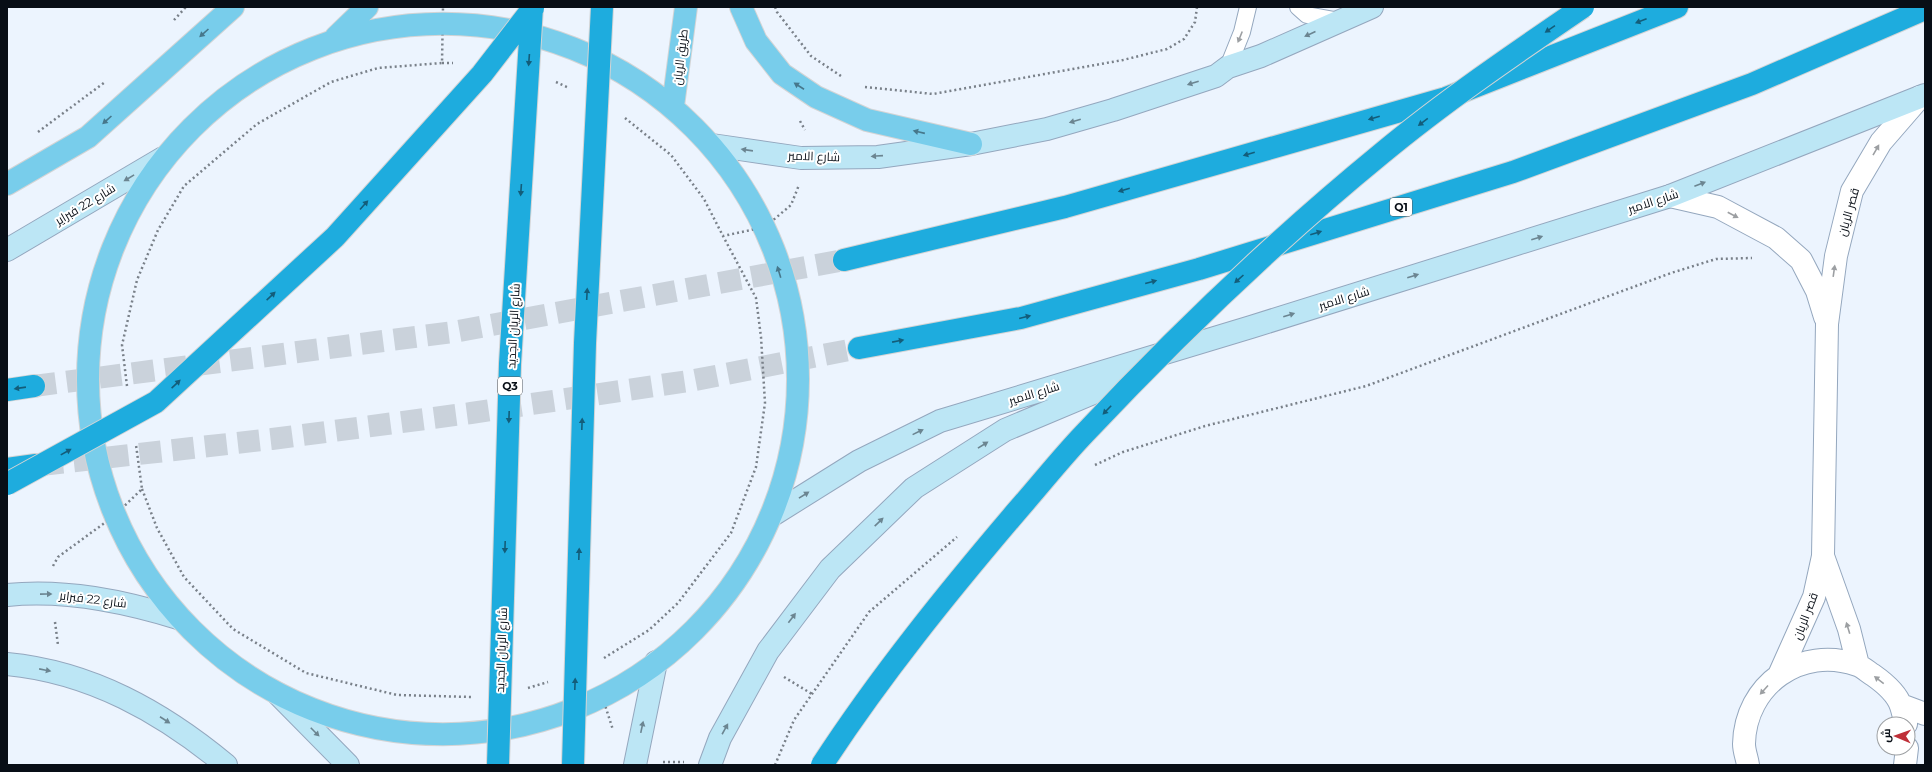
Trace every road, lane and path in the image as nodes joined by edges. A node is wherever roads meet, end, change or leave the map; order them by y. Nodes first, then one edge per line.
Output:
1 (186, 7) edge
2 (233, 7) edge
3 (366, 7) edge
4 (533, 7) edge
5 (602, 7) edge
6 (686, 7) edge
7 (741, 7) edge
8 (775, 7) edge
9 (1197, 7) edge
10 (1248, 7) edge
11 (1298, 7) edge
12 (1372, 7) edge
13 (1583, 7) edge
14 (1677, 7) edge
15 (1925, 9) edge
16 (1340, 21) junction
17 (170, 24) dead end
18 (336, 37) junction
19 (810, 56) junction
20 (442, 62) dead end
21 (456, 64) dead end
22 (1228, 67) junction
23 (782, 74) junction
24 (108, 79) dead end
25 (846, 79) dead end
26 (552, 81) dead end
27 (858, 86) dead end
28 (572, 89) dead end
29 (1923, 96) edge
30 (674, 106) junction
31 (620, 115) dead end
32 (797, 116) dead end
33 (36, 134) dead end
34 (971, 144) junction
35 (712, 145) junction
36 (163, 158) junction
37 (810, 158) junction
38 (7, 184) edge
39 (1670, 196) junction
40 (765, 227) junction
41 (7, 250) edge
42 (1755, 258) dead end
43 (844, 260) tunnel mouth
44 (1827, 324) junction
45 (1251, 327) junction
46 (859, 348) tunnel mouth
47 (34, 386) tunnel mouth
48 (7, 390) edge
49 (36, 465) tunnel mouth
50 (1088, 468) dead end
51 (7, 469) edge
52 (7, 484) edge
53 (771, 516) junction
54 (957, 536) dead end
55 (1823, 556) junction
56 (7, 596) edge
57 (178, 618) junction
58 (656, 662) junction
59 (7, 664) edge
60 (1858, 665) junction
61 (759, 666) junction
62 (1780, 674) junction
63 (278, 694) junction
64 (812, 694) junction
65 (602, 697) junction
66 (1903, 714) edge
67 (1925, 714) edge
68 (688, 758) dead end
69 (635, 763) edge
70 (226, 765) edge
71 (348, 765) edge
72 (498, 765) edge
73 (573, 765) edge
74 (710, 765) edge
75 (775, 765) edge
76 (822, 765) edge
77 (1748, 765) edge

1 - 17 path
2 -> 38 main road
3 - 18 main road
52 -> 4 highway, bridge
4 -> 72 highway, شارع الريان الجديد / Q3, bridge
73 -> 5 highway, bridge
6 - 30 main road, طريق الريان
7 - 23 main road
8 - 19 path
9 - 27 path
10 -> 22 lane
11 - 16 lane
12 - 16 main road, شارع الامير
13 -> 76 highway, bridge
14 -> 43 highway
46 -> 15 highway, Q1
16 -> 22 main road, شارع الامير
18 - 30 main road
18 - 36 main road
19 - 23 path
19 - 25 path
20 - 21 path
22 -> 34 main road, شارع الامير
34 -> 23 main road
24 - 33 path
26 - 28 path
39 -> 29 main road, شارع الامير
44 -> 29 street, قصر الريان
30 - 35 main road
31 - 40 path
32 - 37 path
34 -> 37 main road, شارع الامير
37 -> 35 main road, شارع الامير
35 - 40 main road
36 -> 41 main road, شارع 22 فبراير
36 - 57 main road
37 - 40 path
39 -> 44 street, قصر الريان
45 -> 39 main road, شارع الامير
53 -> 40 main road
42 - 50 path
44 - 55 street, قصر الريان
53 -> 45 main road, شارع الامير
61 -> 45 main road
47 -> 48 highway
49 - 51 highway
53 - 58 main road
54 - 64 path
60 -> 55 street, قصر الريان
55 - 62 street, قصر الريان
56 -> 57 main road, شارع 22 فبراير
57 - 63 main road
58 - 65 main road
69 -> 58 main road
59 -> 70 main road
60 - 62 street
66 -> 60 street
61 - 64 path
74 -> 61 main road
62 -> 77 street
63 - 65 main road
63 -> 71 main road
64 - 75 path
65 - 69 path
66 - 67 street
68 - 69 path

